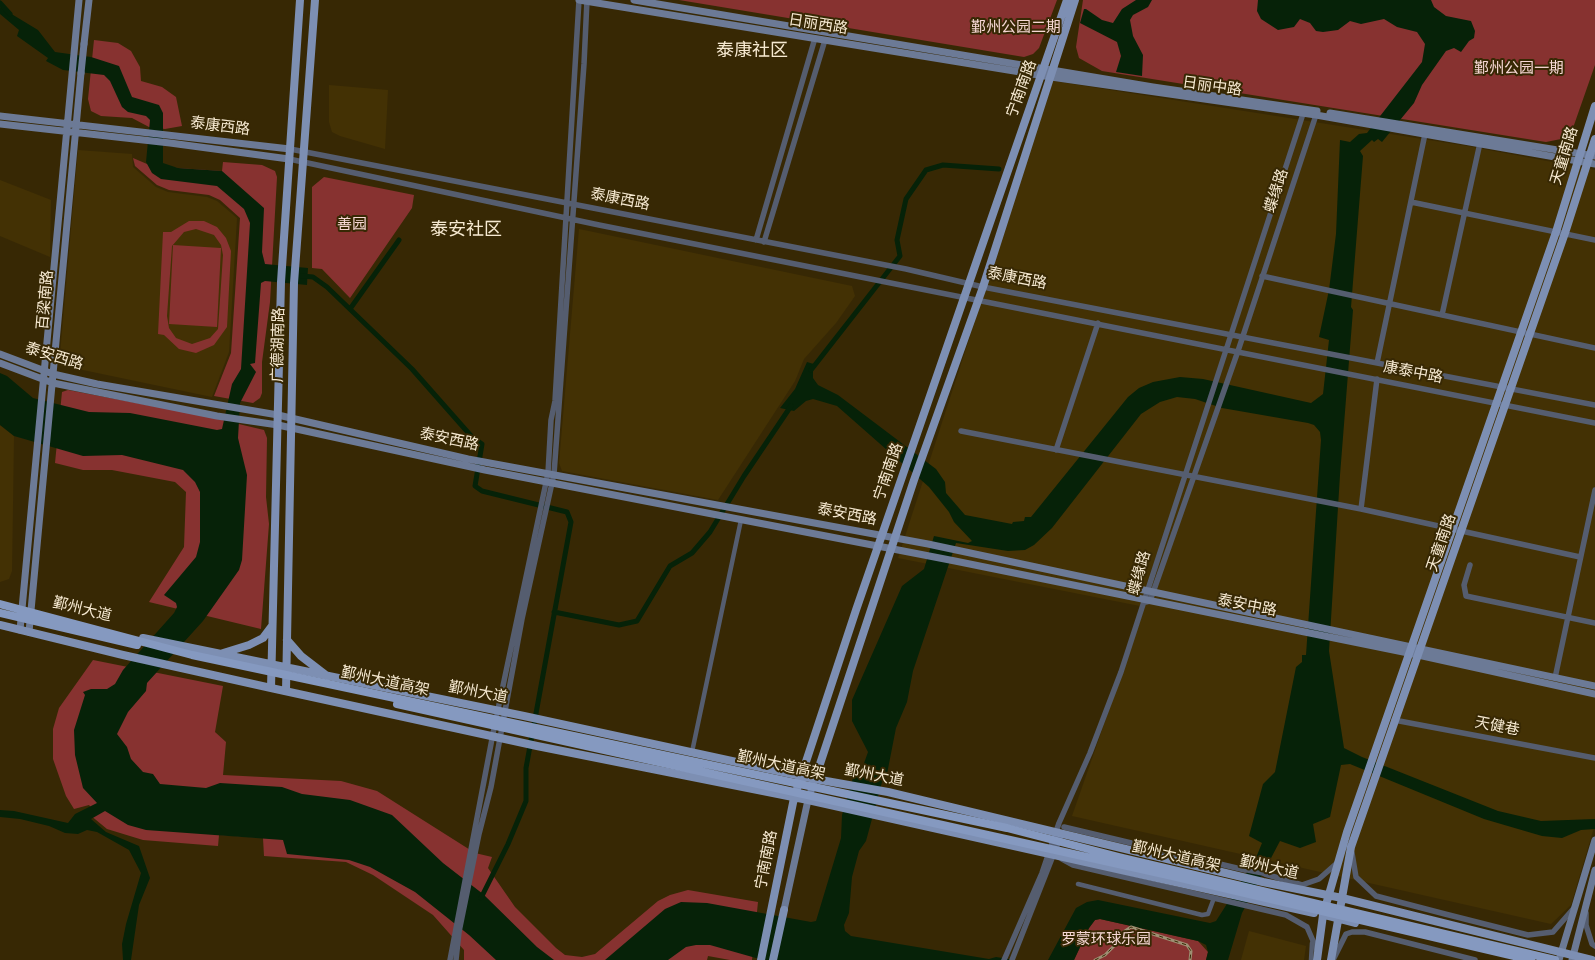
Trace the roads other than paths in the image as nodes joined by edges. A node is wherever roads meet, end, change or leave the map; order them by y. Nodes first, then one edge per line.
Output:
1 (79, 0) edge
2 (89, 0) edge
3 (300, 0) edge
4 (316, 0) edge
5 (583, 0) edge
6 (634, 0) edge
7 (1067, 0) edge
8 (1076, 0) edge
9 (815, 38) junction
10 (825, 40) junction
11 (80, 43) junction
12 (1043, 71) junction
13 (77, 73) junction
14 (1052, 73) junction
15 (1595, 106) edge
16 (1304, 111) junction
17 (1316, 115) junction
18 (0, 116) edge
19 (69, 123) junction
20 (1369, 123) junction
21 (0, 124) edge
22 (77, 124) junction
23 (1396, 127) junction
24 (68, 132) junction
25 (76, 132) junction
26 (1425, 134) junction
27 (148, 136) junction
28 (171, 139) junction
29 (1595, 140) edge
30 (1480, 143) junction
31 (290, 149) junction
32 (304, 150) junction
33 (1580, 157) junction
34 (289, 160) junction
35 (1592, 160) edge
36 (303, 162) junction
37 (1411, 202) junction
38 (570, 204) junction
39 (1464, 213) junction
40 (569, 219) junction
41 (1556, 232) junction
42 (1565, 233) junction
43 (756, 240) junction
44 (1595, 240) edge
45 (764, 242) junction
46 (1262, 276) junction
47 (968, 284) junction
48 (983, 287) junction
49 (964, 296) junction
50 (979, 299) junction
51 (1390, 303) junction
52 (1442, 315) junction
53 (1098, 323) junction
54 (1520, 332) junction
55 (1231, 334) junction
56 (1528, 334) junction
57 (1243, 336) junction
58 (1226, 348) junction
59 (1595, 348) edge
60 (1238, 351) junction
61 (0, 354) edge
62 (0, 363) edge
63 (1377, 363) junction
64 (46, 371) junction
65 (53, 374) junction
66 (1377, 379) junction
67 (45, 380) junction
68 (53, 383) junction
69 (1500, 387) junction
70 (1510, 389) junction
71 (1495, 403) junction
72 (1504, 405) junction
73 (1595, 405) edge
74 (278, 415) junction
75 (292, 418) junction
76 (1595, 423) edge
77 (278, 425) junction
78 (292, 428) junction
79 (961, 432) dead end
80 (1056, 450) junction
81 (468, 462) junction
82 (551, 474) junction
83 (1184, 475) junction
84 (1193, 476) junction
85 (549, 483) junction
86 (1595, 490) edge
87 (1593, 506) edge
88 (1361, 509) junction
89 (741, 520) junction
90 (1451, 529) junction
91 (1460, 531) junction
92 (882, 535) junction
93 (896, 538) junction
94 (878, 546) junction
95 (893, 549) junction
96 (1580, 557) junction
97 (1470, 565) dead end
98 (1149, 592) junction
99 (1145, 602) junction
100 (0, 604) edge
101 (27, 611) junction
102 (0, 613) edge
103 (1568, 617) junction
104 (1595, 623) edge
105 (0, 625) edge
106 (273, 626) junction
107 (1310, 630) junction
108 (25, 631) junction
109 (288, 640) junction
110 (1410, 650) junction
111 (1419, 651) junction
112 (218, 654) junction
113 (272, 666) junction
114 (287, 669) junction
115 (328, 677) junction
116 (1555, 678) junction
117 (1595, 686) edge
118 (271, 688) junction
119 (286, 691) junction
120 (1595, 694) edge
121 (501, 712) junction
122 (1394, 720) junction
123 (496, 737) junction
124 (692, 752) junction
125 (1595, 758) edge
126 (801, 776) junction
127 (815, 779) junction
128 (794, 798) junction
129 (808, 800) junction
130 (1061, 830) junction
131 (1595, 840) edge
132 (1351, 847) junction
133 (1052, 856) junction
134 (1341, 857) junction
135 (1595, 870) edge
136 (1264, 878) junction
137 (1078, 884) dead end
138 (1329, 896) junction
139 (1214, 898) junction
140 (1228, 898) junction
141 (1342, 898) junction
142 (1586, 904) junction
143 (1575, 906) junction
144 (784, 910) joint
145 (1324, 915) junction
146 (1339, 919) junction
147 (1311, 934) junction
148 (1595, 946) edge
149 (1560, 956) edge
150 (1013, 958) edge
151 (1573, 958) edge
152 (450, 960) edge
153 (456, 960) edge
154 (761, 960) edge
155 (773, 960) edge
156 (1004, 960) edge
157 (1311, 960) edge
158 (1317, 960) edge
159 (1332, 960) edge
160 (1475, 960) edge
161 (1516, 960) edge
162 (1531, 960) edge
163 (1555, 960) edge
164 (1592, 960) edge

1 - 11 main road, 百梁南路
2 - 11 main road, 百梁南路
3 - 31 main road, 广德湖南路
4 - 32 main road, 广德湖南路
5 - 9 main road, 日丽西路
5 - 38 street
6 - 12 main road, 日丽西路
7 - 12 main road, 宁南南路
8 - 14 main road, 宁南南路
9 - 10 main road, 日丽西路
9 - 43 street
10 - 12 main road, 日丽西路
10 - 45 street
11 - 13 main road, 百梁南路, bridge
12 - 14 main road, 日丽西路
12 - 47 main road, 宁南南路
13 - 19 main road, 百梁南路
13 - 22 main road, 百梁南路
14 - 16 main road, 日丽中路
14 - 16 main road, 日丽中路
14 - 48 main road, 宁南南路
15 - 33 main road, 天童南路
16 - 17 main road, 日丽中路
16 - 20 main road
16 - 55 street, 蝶缘路
17 - 20 main road, 日丽中路
17 - 46 street, 蝶缘路
18 - 19 main road, 泰康西路
19 - 22 main road, 泰康西路
19 - 24 main road, 百梁南路
20 - 23 main road
21 - 24 main road, 泰康西路
22 - 25 main road, 百梁南路
22 - 27 main road, 泰康西路
23 - 26 main road
23 - 33 main road
24 - 25 main road, 泰康西路
24 - 64 main road, 百梁南路
25 - 27 main road, 泰康西路
25 - 65 main road, 百梁南路
26 - 30 main road
26 - 37 street
27 - 28 main road, 泰康西路
28 - 31 main road, 泰康西路
28 - 34 main road, 泰康西路
29 - 35 main road, 天童南路
30 - 33 main road
30 - 39 street
31 - 32 street, 泰康西路
31 - 34 main road, 广德湖南路
32 - 36 main road, 广德湖南路
32 - 38 street, 泰康西路
33 - 35 main road
33 - 41 main road, 天童南路
34 - 36 street, 泰康西路
34 - 74 main road, 广德湖南路
35 - 42 main road, 天童南路
36 - 40 street, 泰康西路
36 - 75 main road, 广德湖南路
37 - 39 street
37 - 51 street
38 - 40 street
38 - 43 street, 泰康西路
39 - 41 street
39 - 52 street
40 - 49 street, 泰康西路
40 - 82 street
41 - 42 street
41 - 54 main road, 天童南路
42 - 44 street
42 - 56 main road, 天童南路
43 - 45 street, 泰康西路
45 - 47 street, 泰康西路
46 - 51 street
46 - 57 street, 蝶缘路
47 - 48 street, 泰康西路
47 - 49 main road, 宁南南路
48 - 50 main road, 宁南南路
48 - 55 street, 泰康西路
49 - 50 street, 泰康西路
49 - 92 main road, 宁南南路
50 - 53 street, 泰康西路
50 - 93 main road, 宁南南路
51 - 52 street
51 - 63 street
52 - 54 street
53 - 58 street, 泰康西路
53 - 80 street
54 - 56 street
54 - 69 main road, 天童南路
55 - 57 street, 康泰中路
55 - 58 street, 蝶缘路
56 - 59 street
56 - 70 main road, 天童南路
57 - 60 street, 蝶缘路
57 - 63 street, 康泰中路
58 - 60 street, 康泰中路
58 - 83 street, 蝶缘路
60 - 66 street, 康泰中路
60 - 84 street, 蝶缘路
61 - 64 main road, 泰安西路
62 - 67 main road, 泰安西路
63 - 69 street, 康泰中路
64 - 65 main road, 泰安西路
64 - 67 main road, 百梁南路
65 - 68 main road, 百梁南路
65 - 74 main road, 泰安西路
66 - 71 street, 康泰中路
66 - 88 street
67 - 68 main road, 泰安西路
67 - 101 main road, 百梁南路
68 - 77 main road, 泰安西路
68 - 101 main road, 百梁南路
69 - 70 street, 康泰中路
69 - 71 main road, 天童南路
70 - 72 main road, 天童南路
70 - 73 street, 康泰中路
71 - 72 street, 康泰中路
71 - 90 main road, 天童南路
72 - 76 street, 康泰中路
72 - 91 main road, 天童南路
74 - 75 main road, 泰安西路
74 - 77 main road, 广德湖南路
75 - 78 main road, 广德湖南路
75 - 81 main road, 泰安西路
77 - 78 main road, 泰安西路
77 - 106 main road, 广德湖南路
78 - 81 main road, 泰安西路
78 - 109 main road, 广德湖南路
79 - 80 street
80 - 83 street
81 - 82 main road, 泰安西路
81 - 85 main road, 泰安西路
82 - 85 street
82 - 92 main road, 泰安西路
83 - 84 street
83 - 98 street, 蝶缘路
84 - 88 street
84 - 98 street, 蝶缘路
85 - 89 main road, 泰安西路
85 - 121 street
85 - 121 street
86 - 87 street
87 - 96 street
88 - 90 street
89 - 94 main road, 泰安西路
89 - 124 street
90 - 91 street
90 - 110 main road, 天童南路
91 - 96 street
91 - 111 main road, 天童南路
92 - 93 main road, 泰安西路
92 - 94 main road, 宁南南路
93 - 95 main road, 宁南南路
93 - 98 main road, 泰安中路
94 - 95 main road, 泰安西路
94 - 126 main road, 宁南南路
95 - 99 main road, 泰安中路
95 - 127 main road, 宁南南路
96 - 103 street
97 - 103 street
98 - 99 street, 蝶缘路
98 - 107 main road, 泰安中路
99 - 107 main road, 泰安中路
99 - 130 street, 蝶缘路
100 - 101 main road, 鄞州大道
100 - 163 highway, 鄞州大道高架, bridge
101 - 108 main road, 百梁南路
101 - 112 main road, 鄞州大道, bridge
102 - 162 highway, 鄞州大道高架, bridge
103 - 104 street
103 - 116 street
105 - 108 main road
106 - 112 main road
106 - 113 main road, 广德湖南路
107 - 110 main road, 泰安中路
108 - 118 main road
109 - 114 main road, 广德湖南路
109 - 115 main road
110 - 111 main road, 泰安中路
110 - 134 main road, 天童南路
111 - 116 main road, 泰安中路
111 - 120 main road, 泰安中路
111 - 122 main road, 天童南路
112 - 113 main road, 鄞州大道
113 - 114 main road, 鄞州大道
113 - 118 main road, 广德湖南路
114 - 115 main road, 鄞州大道
114 - 119 main road, 广德湖南路
115 - 121 main road, 鄞州大道
116 - 117 main road, 泰安中路
118 - 119 main road
119 - 123 main road
121 - 123 street
121 - 124 main road, 鄞州大道
122 - 125 street, 天健巷
122 - 132 main road, 天童南路
123 - 128 main road
123 - 152 street
123 - 153 street
124 - 126 main road, 鄞州大道
126 - 127 main road, 鄞州大道
126 - 128 main road, 宁南南路
127 - 129 main road, 宁南南路
127 - 130 main road, 鄞州大道
128 - 129 main road
128 - 154 main road, 宁南南路
129 - 133 main road
129 - 144 main road, 宁南南路
130 - 133 street, 蝶缘路
130 - 136 main road, 鄞州大道
131 - 143 main road
132 - 141 main road, 天童南路
132 - 143 street
133 - 139 street
133 - 140 main road
133 - 150 street
133 - 156 street
134 - 136 street
134 - 138 main road, 天童南路
135 - 142 main road
136 - 138 main road, 鄞州大道
137 - 139 street
138 - 141 main road, 鄞州大道
138 - 145 main road, 天童南路
139 - 140 street
140 - 145 main road
140 - 147 street
141 - 146 main road, 天童南路
141 - 149 main road, 鄞州大道
142 - 148 street
142 - 151 main road
143 - 149 main road
144 - 155 main road, 宁南南路
145 - 146 main road
145 - 158 main road, 天童南路
146 - 159 main road, 天童南路
146 - 161 main road
147 - 157 street
147 - 158 street
149 - 151 main road, 鄞州大道
151 - 164 main road, 鄞州大道
159 - 160 street

